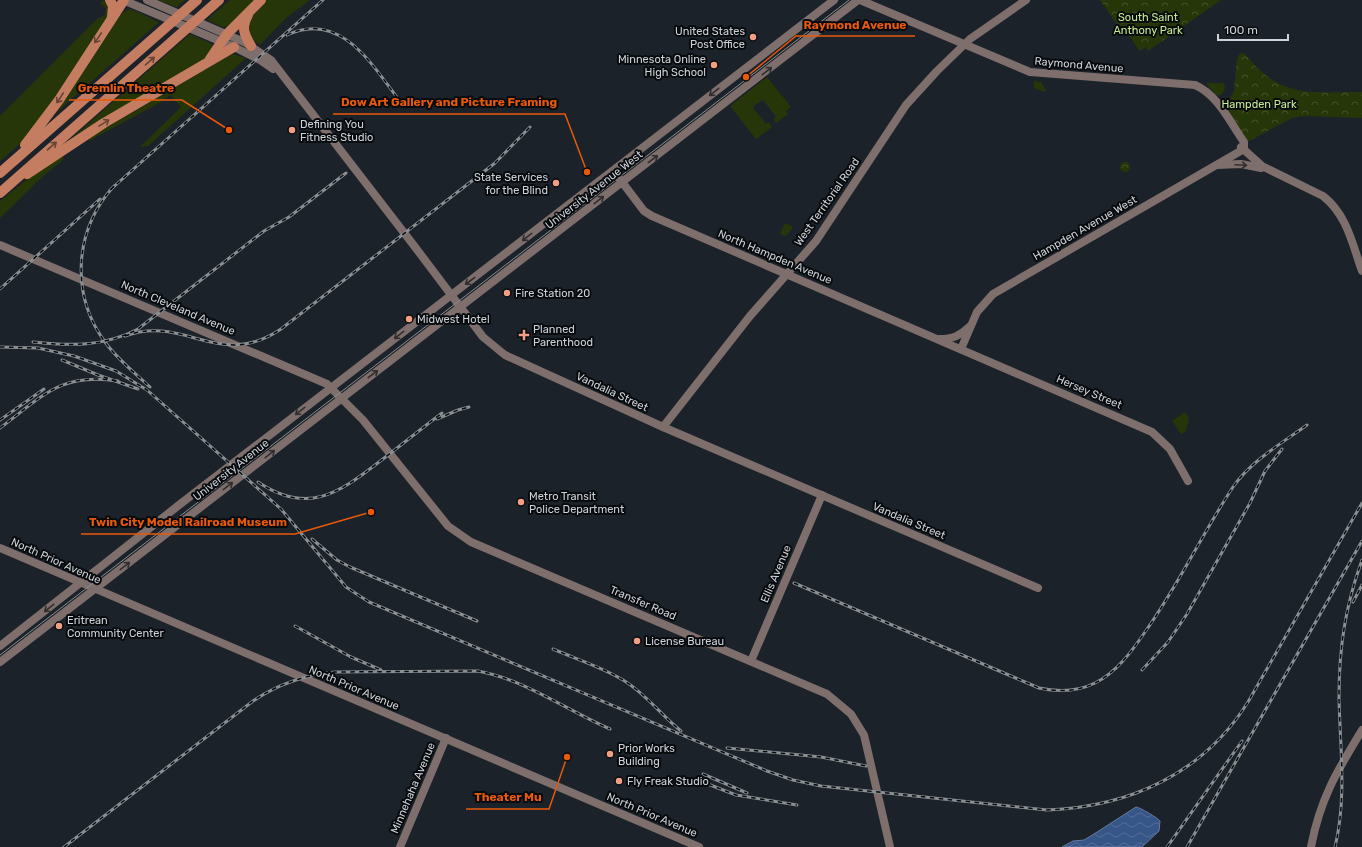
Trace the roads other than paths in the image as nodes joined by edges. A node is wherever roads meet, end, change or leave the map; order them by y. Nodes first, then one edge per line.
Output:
1 (110, 0) edge
2 (124, 0) edge
3 (147, 0) edge
4 (197, 0) edge
5 (219, 0) edge
6 (834, 0) edge
7 (859, 0) edge
8 (1026, 0) edge
9 (259, 2) edge
10 (138, 3) edge
11 (112, 17) junction
12 (224, 38) junction
13 (964, 45) junction
14 (234, 47) junction
15 (251, 49) junction
16 (209, 61) junction
17 (1244, 149) junction
18 (18, 157) junction
19 (1214, 166) junction
20 (1267, 169) junction
21 (0, 173) edge
22 (620, 180) junction
23 (12, 181) junction
24 (0, 193) edge
25 (0, 245) edge
26 (1362, 271) edge
27 (787, 274) junction
28 (452, 295) junction
29 (461, 307) junction
30 (971, 325) junction
31 (936, 339) junction
32 (961, 349) junction
33 (331, 387) junction
34 (342, 398) junction
35 (663, 427) junction
36 (1188, 481) dead end
37 (822, 495) junction
38 (0, 548) edge
39 (79, 582) junction
40 (1038, 588) dead end
41 (94, 590) junction
42 (0, 646) edge
43 (751, 661) junction
44 (0, 662) edge
45 (1362, 730) edge
46 (446, 738) junction
47 (400, 847) edge
48 (699, 847) edge
49 (890, 847) edge
50 (1311, 847) edge

1 - 11 highway
2 - 10 street
2 - 11 highway
3 - 12 street
4 - 18 highway
23 -> 5 highway
6 -> 28 street, University Avenue West
7 - 13 street, Raymond Avenue
22 -> 7 street, University Avenue West
8 - 13 street, West Territorial Road
9 - 12 highway
9 - 15 highway
10 - 12 street
11 -> 18 highway
12 - 14 street, Vandalia Street
12 - 15 street, Vandalia Street
12 - 16 highway
13 - 17 street, Raymond Avenue
13 - 27 street, West Territorial Road
14 - 15 street, Vandalia Street
14 - 16 highway
15 - 28 street, Vandalia Street
23 -> 16 highway
17 - 19 street, Hampden Avenue West
17 - 20 street, Raymond Avenue
18 - 21 highway
19 -> 20 street
19 - 30 street, Hampden Avenue West
20 - 26 street, Raymond Avenue
22 - 27 street, North Hampden Avenue
29 -> 22 street, University Avenue West
23 - 24 highway
25 - 33 street, North Cleveland Avenue
27 - 31 street, North Hampden Avenue
27 - 35 street, West Territorial Road
28 - 29 street, Vandalia Street
28 -> 33 street, University Avenue West
34 -> 29 street, University Avenue West
29 - 35 street, Vandalia Street
30 - 31 street, North Hampden Avenue
30 - 32 street, Hampden Avenue West
31 - 32 street, North Hampden Avenue
32 - 36 street, Hersey Street
33 - 34 street, North Cleveland Avenue
33 -> 39 street, University Avenue
41 -> 34 street, University Avenue
34 - 43 street, Transfer Road
35 - 37 street, Vandalia Street
37 - 40 street, Vandalia Street
37 - 43 street, Ellis Avenue
38 - 39 street, North Prior Avenue
39 - 41 street, North Prior Avenue
39 -> 42 street, University Avenue
41 - 44 street, University Avenue
41 - 46 street, North Prior Avenue
43 - 49 street, Transfer Road
45 - 50 street
46 - 47 street, Minnehaha Avenue
46 - 48 street, North Prior Avenue

